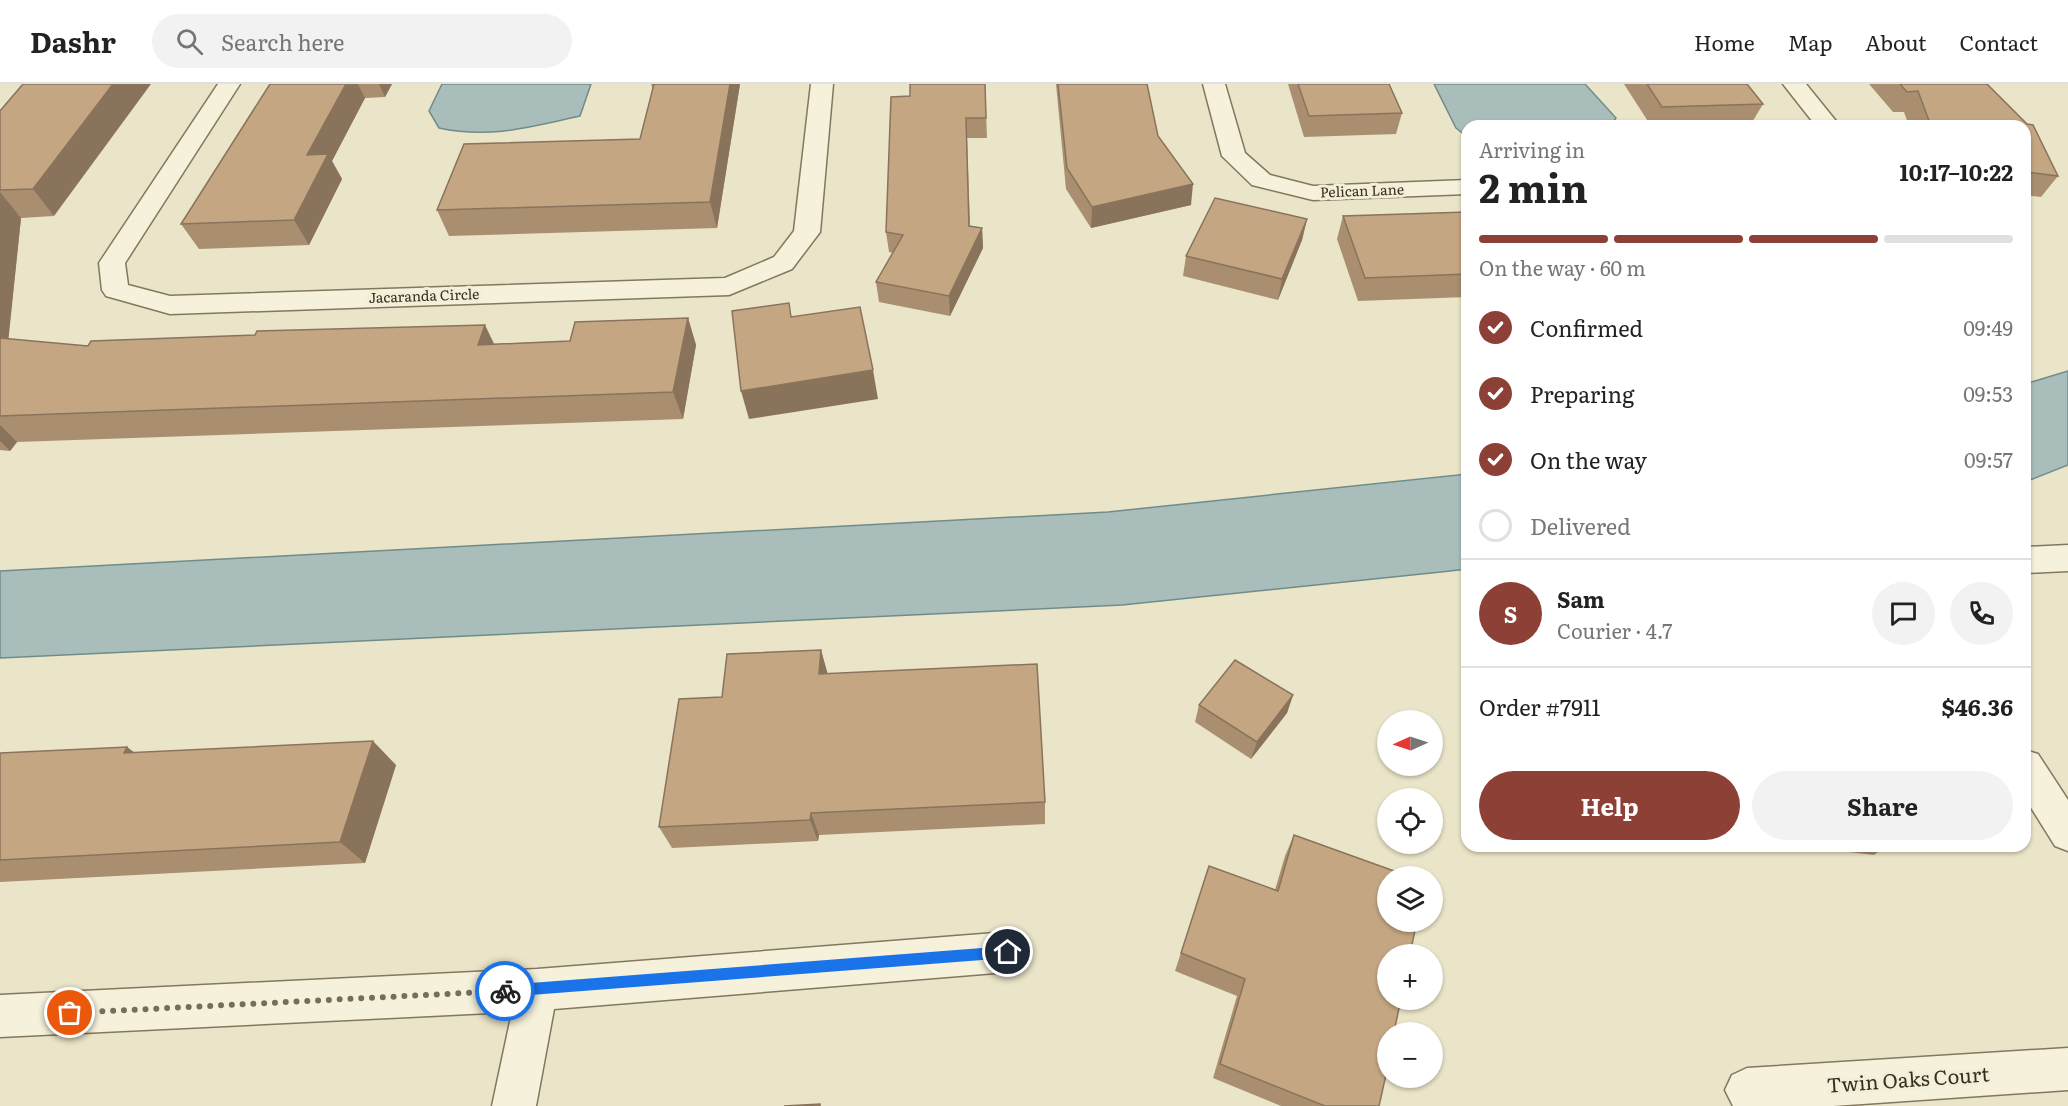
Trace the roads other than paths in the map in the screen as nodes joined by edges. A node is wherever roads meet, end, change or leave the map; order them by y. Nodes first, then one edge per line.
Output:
1 (229, 84) edge
2 (822, 84) edge
3 (1214, 84) edge
4 (1794, 84) edge
5 (1823, 120) edge
6 (1461, 187) edge
7 (2068, 558) edge
8 (2031, 560) edge
9 (2031, 775) edge
10 (2068, 833) edge
11 (1008, 952) dead end
12 (537, 990) junction
13 (0, 1016) edge
14 (2068, 1069) edge
15 (1747, 1090) dead end
16 (514, 1106) edge

1 - 2 street, Jacaranda Circle
3 - 6 street, Pelican Lane
4 - 5 street
7 - 8 street
9 - 10 street
11 - 12 street
12 - 13 street
12 - 16 street
14 - 15 street, Twin Oaks Court

